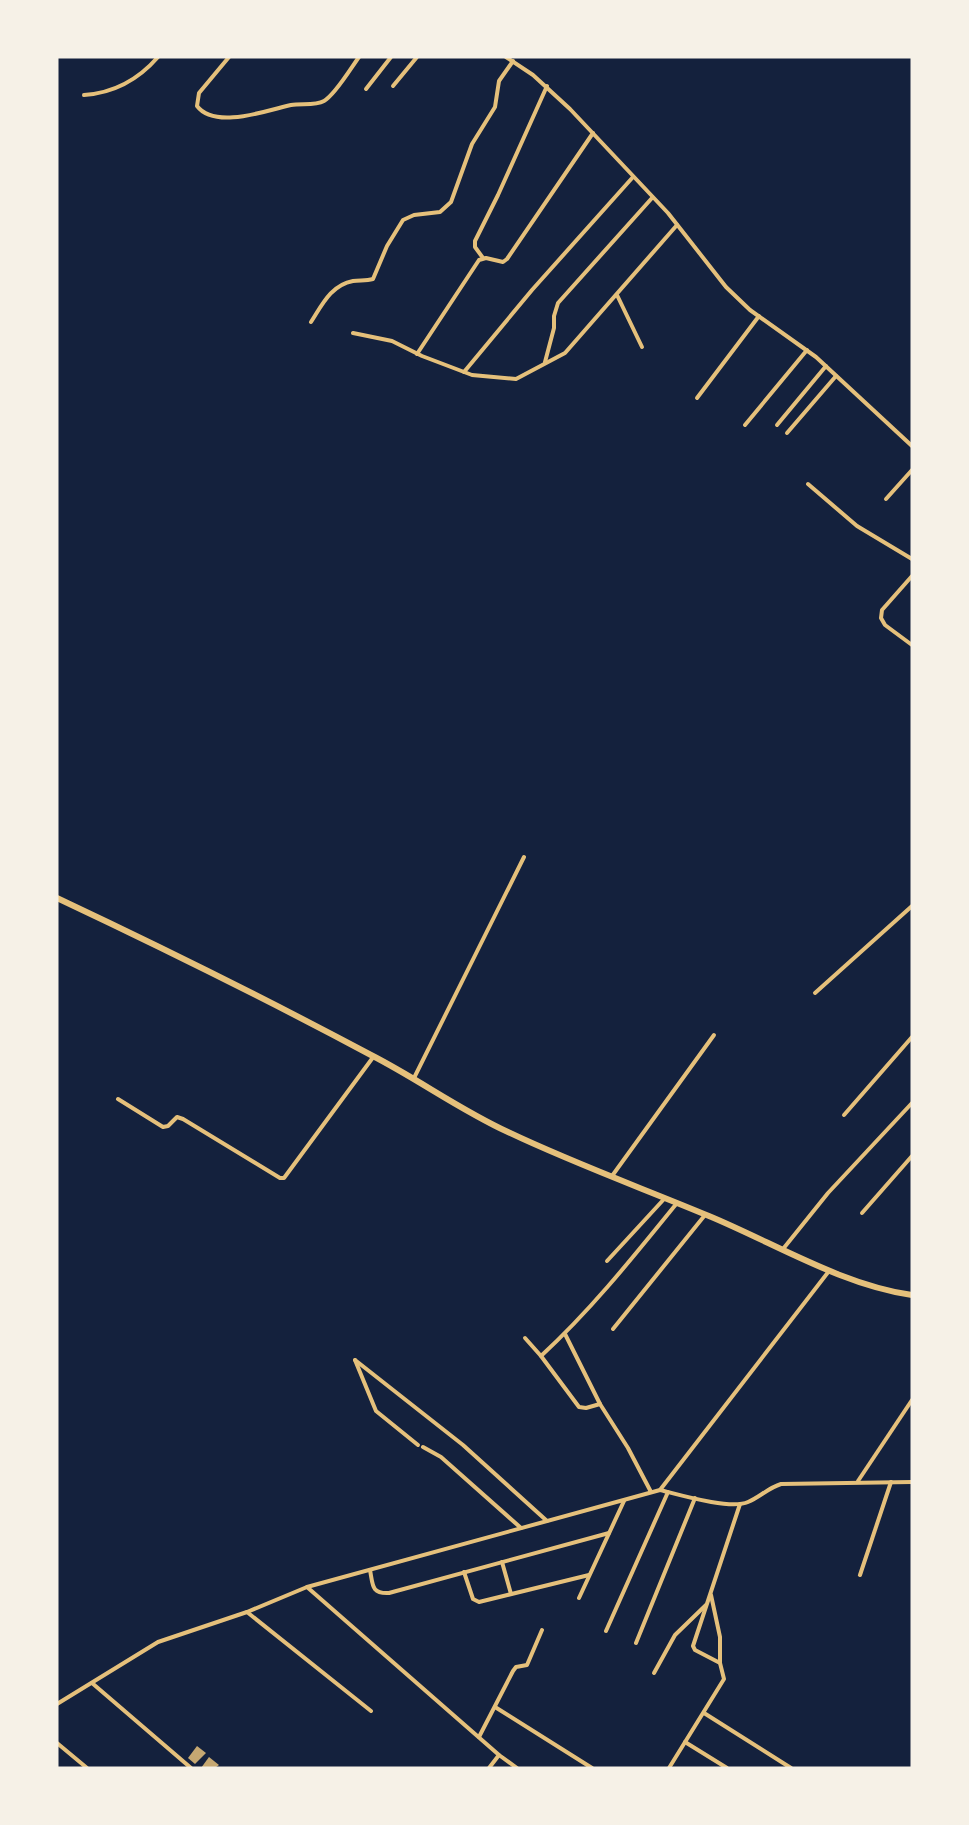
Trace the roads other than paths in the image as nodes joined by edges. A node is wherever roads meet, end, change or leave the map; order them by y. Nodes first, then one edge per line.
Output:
1 (158, 57) edge
2 (229, 57) edge
3 (359, 57) edge
4 (391, 57) edge
5 (417, 57) edge
6 (506, 57) edge
7 (513, 62) junction
8 (393, 86) dead end
9 (547, 86) junction
10 (366, 89) dead end
11 (84, 95) dead end
12 (592, 133) junction
13 (633, 177) junction
14 (652, 198) junction
15 (677, 225) junction
16 (483, 258) junction
17 (617, 295) junction
18 (759, 316) junction
19 (311, 322) dead end
20 (353, 333) dead end
21 (642, 347) dead end
22 (807, 350) junction
23 (417, 354) junction
24 (545, 362) junction
25 (826, 366) junction
26 (464, 372) junction
27 (836, 375) junction
28 (697, 398) dead end
29 (745, 425) dead end
30 (777, 425) dead end
31 (787, 433) dead end
32 (912, 446) edge
33 (912, 470) edge
34 (808, 484) dead end
35 (886, 499) dead end
36 (912, 559) edge
37 (912, 576) edge
38 (912, 645) edge
39 (524, 857) dead end
40 (57, 898) edge
41 (912, 906) edge
42 (815, 993) dead end
43 (714, 1035) dead end
44 (912, 1036) edge
45 (374, 1056) junction
46 (414, 1078) junction
47 (118, 1100) dead end
48 (912, 1103) edge
49 (844, 1115) dead end
50 (912, 1156) edge
51 (612, 1176) junction
52 (664, 1198) junction
53 (677, 1203) junction
54 (862, 1214) dead end
55 (706, 1215) junction
56 (783, 1249) junction
57 (607, 1261) dead end
58 (830, 1270) junction
59 (912, 1295) edge
60 (613, 1329) dead end
61 (565, 1334) junction
62 (525, 1338) dead end
63 (541, 1356) junction
64 (912, 1400) edge
65 (600, 1404) junction
66 (858, 1482) junction
67 (891, 1482) junction
68 (912, 1482) edge
69 (660, 1490) junction
70 (651, 1492) junction
71 (668, 1492) junction
72 (694, 1498) junction
73 (624, 1500) junction
74 (740, 1504) junction
75 (547, 1521) junction
76 (521, 1528) junction
77 (609, 1533) junction
78 (502, 1562) junction
79 (370, 1570) junction
80 (464, 1572) junction
81 (590, 1575) junction
82 (860, 1575) dead end
83 (307, 1587) junction
84 (511, 1594) junction
85 (711, 1594) junction
86 (579, 1598) dead end
87 (707, 1604) junction
88 (247, 1612) junction
89 (542, 1630) dead end
90 (606, 1631) dead end
91 (636, 1643) dead end
92 (720, 1663) junction
93 (654, 1673) dead end
94 (92, 1683) junction
95 (57, 1704) edge
96 (495, 1707) junction
97 (371, 1711) dead end
98 (704, 1713) junction
99 (479, 1737) junction
100 (685, 1742) junction
101 (57, 1743) edge
102 (499, 1755) junction
103 (87, 1768) edge
104 (191, 1768) edge
105 (489, 1768) edge
106 (517, 1768) edge
107 (592, 1768) edge
108 (669, 1768) edge
109 (727, 1768) edge
110 (791, 1768) edge

1 - 11 street
2 - 3 street
4 - 10 street
5 - 8 street
6 - 7 street
7 - 9 street
7 - 19 street
9 - 12 street
9 - 16 street
12 - 13 street
12 - 16 street
13 - 14 street
13 - 26 street
14 - 15 street
14 - 24 street
15 - 17 street
15 - 18 street
16 - 23 street
17 - 21 street
17 - 24 street
18 - 22 street
18 - 28 street
20 - 23 street
22 - 25 street
22 - 29 street
23 - 26 street
24 - 26 street
25 - 27 street
25 - 30 street
27 - 31 street
27 - 32 street
33 - 35 street
34 - 36 street
37 - 38 street
39 - 46 street
40 - 45 main road
41 - 42 street
43 - 51 street
44 - 49 street
45 - 46 main road
45 - 47 street
46 - 51 main road
48 - 56 street
50 - 54 street
51 - 52 main road
52 - 53 main road
52 - 57 street
53 - 55 main road
53 - 61 street
55 - 56 main road
55 - 60 street
56 - 58 main road
58 - 59 main road
58 - 69 street
61 - 63 street
61 - 65 street
62 - 63 street
63 - 65 street
64 - 66 street
65 - 70 street
66 - 67 street
66 - 74 street
67 - 68 street
67 - 82 street
69 - 70 street
69 - 71 street
70 - 73 street
71 - 72 street
71 - 90 street
72 - 74 street
72 - 91 street
73 - 75 street
73 - 77 street
74 - 85 street
75 - 76 street
75 - 76 street
76 - 79 street
77 - 78 street
77 - 81 street
78 - 80 street
78 - 84 street
79 - 80 street
79 - 83 street
80 - 84 street
81 - 84 street
81 - 86 street
83 - 88 street
83 - 99 street
85 - 87 street
85 - 92 street
87 - 92 street
87 - 93 street
88 - 94 street
88 - 97 street
89 - 96 street
92 - 98 street
94 - 95 street
94 - 104 street
96 - 99 street
96 - 107 street
98 - 100 street
98 - 110 street
99 - 102 street
100 - 108 street
100 - 109 street
101 - 103 street
102 - 105 street
102 - 106 street

